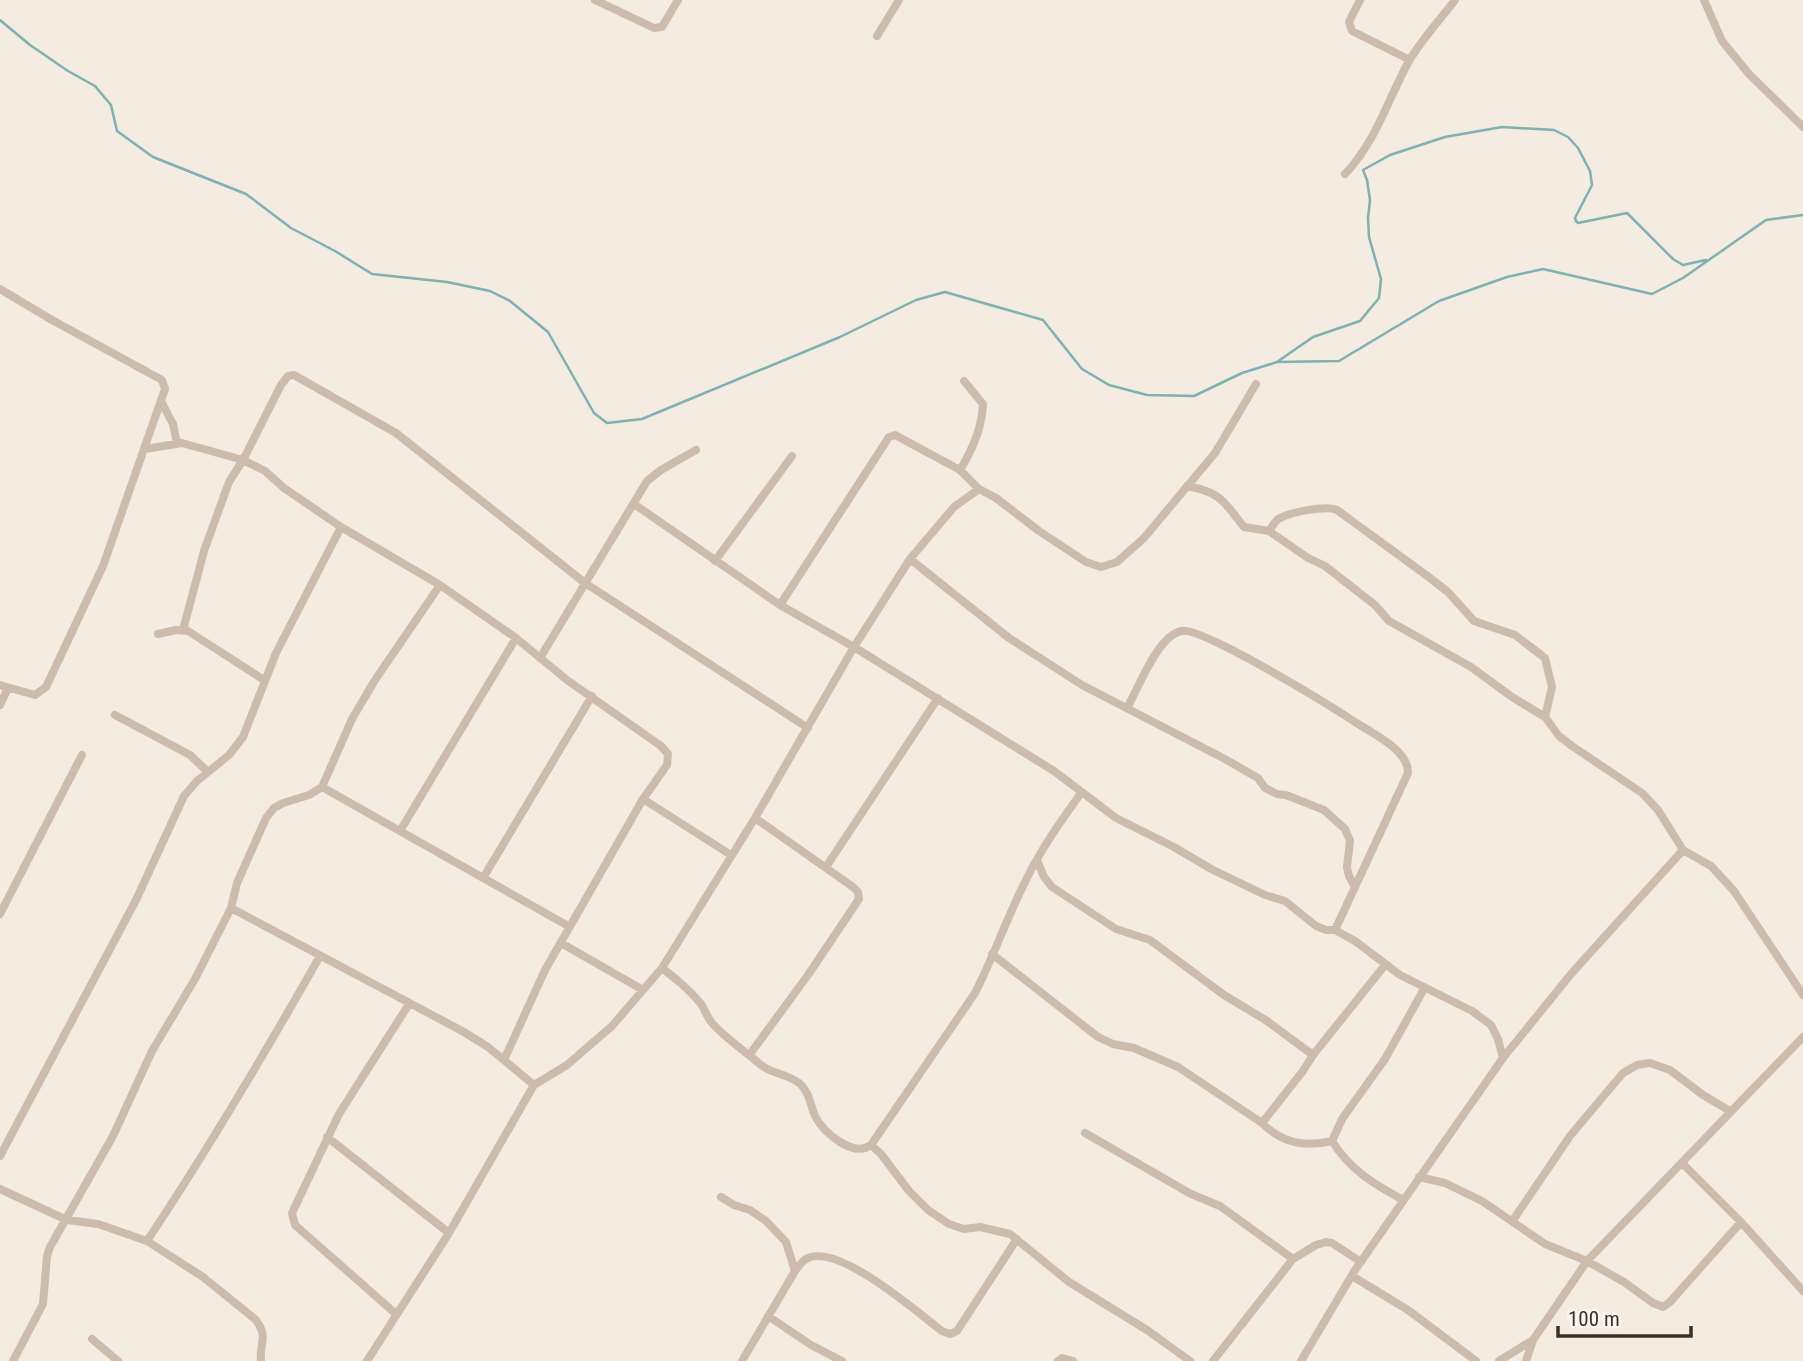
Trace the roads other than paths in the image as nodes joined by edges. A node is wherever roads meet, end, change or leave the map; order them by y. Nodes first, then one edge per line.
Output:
1 (595, 0) edge
2 (678, 0) edge
3 (899, 0) edge
4 (1360, 0) edge
5 (1455, 0) edge
6 (1704, 0) edge
7 (877, 36) dead end
8 (1410, 60) junction
9 (1803, 127) edge
10 (1345, 174) dead end
11 (0, 289) edge
12 (964, 382) dead end
13 (1256, 384) dead end
14 (161, 401) junction
15 (177, 443) junction
16 (145, 449) junction
17 (696, 450) dead end
18 (792, 456) dead end
19 (243, 460) junction
20 (960, 470) junction
21 (1187, 486) junction
22 (979, 489) junction
23 (634, 504) junction
24 (341, 527) junction
25 (1269, 531) junction
26 (910, 559) junction
27 (715, 561) junction
28 (585, 583) junction
29 (440, 584) junction
30 (780, 605) junction
31 (183, 629) junction
32 (158, 634) dead end
33 (516, 638) junction
34 (854, 647) junction
35 (540, 658) junction
36 (264, 680) junction
37 (4, 686) edge
38 (592, 696) junction
39 (938, 698) junction
40 (0, 705) edge
41 (1127, 708) junction
42 (115, 715) dead end
43 (1545, 717) junction
44 (808, 728) junction
45 (82, 755) dead end
46 (208, 772) junction
47 (321, 787) junction
48 (1081, 793) junction
49 (643, 799) junction
50 (755, 818) junction
51 (400, 831) junction
52 (1683, 850) junction
53 (731, 855) junction
54 (1037, 860) junction
55 (827, 867) junction
56 (483, 878) junction
57 (1354, 887) junction
58 (231, 908) junction
59 (0, 914) edge
60 (570, 927) junction
61 (1335, 930) junction
62 (561, 943) junction
63 (992, 954) junction
64 (320, 956) junction
65 (1385, 965) junction
66 (662, 968) junction
67 (1424, 989) junction
68 (643, 990) junction
69 (1803, 995) edge
70 (409, 1004) junction
71 (1803, 1037) edge
72 (750, 1054) junction
73 (1313, 1055) junction
74 (1503, 1058) junction
75 (504, 1060) junction
76 (534, 1085) junction
77 (1730, 1111) junction
78 (1262, 1123) junction
79 (1085, 1133) dead end
80 (327, 1137) junction
81 (1332, 1141) junction
82 (871, 1146) junction
83 (0, 1156) edge
84 (1683, 1164) junction
85 (1419, 1177) junction
86 (0, 1189) edge
87 (720, 1197) dead end
88 (1403, 1200) junction
89 (67, 1220) junction
90 (1513, 1220) junction
91 (1741, 1222) junction
92 (449, 1233) junction
93 (1017, 1239) junction
94 (147, 1241) junction
95 (1293, 1259) junction
96 (1587, 1261) junction
97 (1361, 1262) junction
98 (795, 1271) junction
99 (1352, 1276) junction
100 (1803, 1291) edge
101 (396, 1314) junction
102 (768, 1316) junction
103 (92, 1339) dead end
104 (1533, 1340) junction
105 (1303, 1357) edge
106 (259, 1359) edge
107 (13, 1361) edge
108 (118, 1361) edge
109 (367, 1361) edge
110 (742, 1361) edge
111 (842, 1361) edge
112 (1058, 1361) edge
113 (1073, 1361) edge
114 (1190, 1361) edge
115 (1213, 1361) edge
116 (1312, 1361) edge
117 (1476, 1361) edge
118 (1499, 1361) edge
119 (1527, 1361) edge

1 - 2 street
3 - 7 street
4 - 8 street
5 - 8 street
6 - 9 street
8 - 10 street
11 - 14 street
12 - 20 street
13 - 21 street
14 - 15 street
14 - 16 street
15 - 16 street
15 - 19 street
16 - 37 street
17 - 23 street
18 - 27 street
19 - 24 street
19 - 28 street
19 - 31 street
20 - 22 street
20 - 30 street
21 - 22 street
21 - 25 street
22 - 26 street
23 - 27 street
23 - 28 street
24 - 29 street
24 - 36 street
25 - 43 street
25 - 43 street
26 - 34 street
26 - 41 street
27 - 30 street
28 - 35 street
28 - 44 street
29 - 33 street
29 - 47 street
30 - 34 street
31 - 32 street
31 - 36 street
33 - 35 street
33 - 51 street
34 - 39 street
34 - 44 street
35 - 38 street
36 - 46 street
37 - 40 street
38 - 49 street
38 - 56 street
39 - 48 street
39 - 55 street
41 - 57 street
41 - 57 street
42 - 46 street
43 - 52 street
44 - 50 street
45 - 59 street
46 - 83 street
47 - 51 street
47 - 58 street
48 - 54 street
48 - 61 street
49 - 53 street
49 - 60 street
50 - 53 street
50 - 55 street
51 - 56 street
52 - 69 street
52 - 74 street
53 - 66 street
54 - 63 street
54 - 73 street
55 - 72 street
56 - 60 street
57 - 61 street
58 - 64 street
58 - 89 street
60 - 62 street
61 - 65 street
62 - 68 street
62 - 75 street
63 - 78 street
63 - 82 street
64 - 70 street
64 - 94 street
65 - 67 street
65 - 73 street
66 - 68 street
66 - 72 street
67 - 74 street
67 - 81 street
68 - 76 street
70 - 75 street
70 - 80 street
71 - 77 street
72 - 82 street
73 - 78 street
74 - 85 street
75 - 76 street
76 - 92 street
77 - 84 street
77 - 90 street
78 - 81 street
79 - 95 street
80 - 92 street
80 - 101 street
81 - 88 street
82 - 93 street
84 - 91 street
84 - 96 street
85 - 88 street
85 - 90 street
86 - 89 street
87 - 98 street
88 - 97 street
89 - 94 street
89 - 107 street
90 - 96 street
91 - 96 street
91 - 100 street
92 - 101 street
93 - 98 street
93 - 114 street
94 - 106 street
95 - 97 street
95 - 115 street
96 - 104 street
97 - 99 street
98 - 102 street
99 - 105 street
99 - 117 street
101 - 109 street
102 - 110 street
102 - 111 street
103 - 108 street
104 - 118 street
104 - 119 street
105 - 116 street
112 - 113 street

